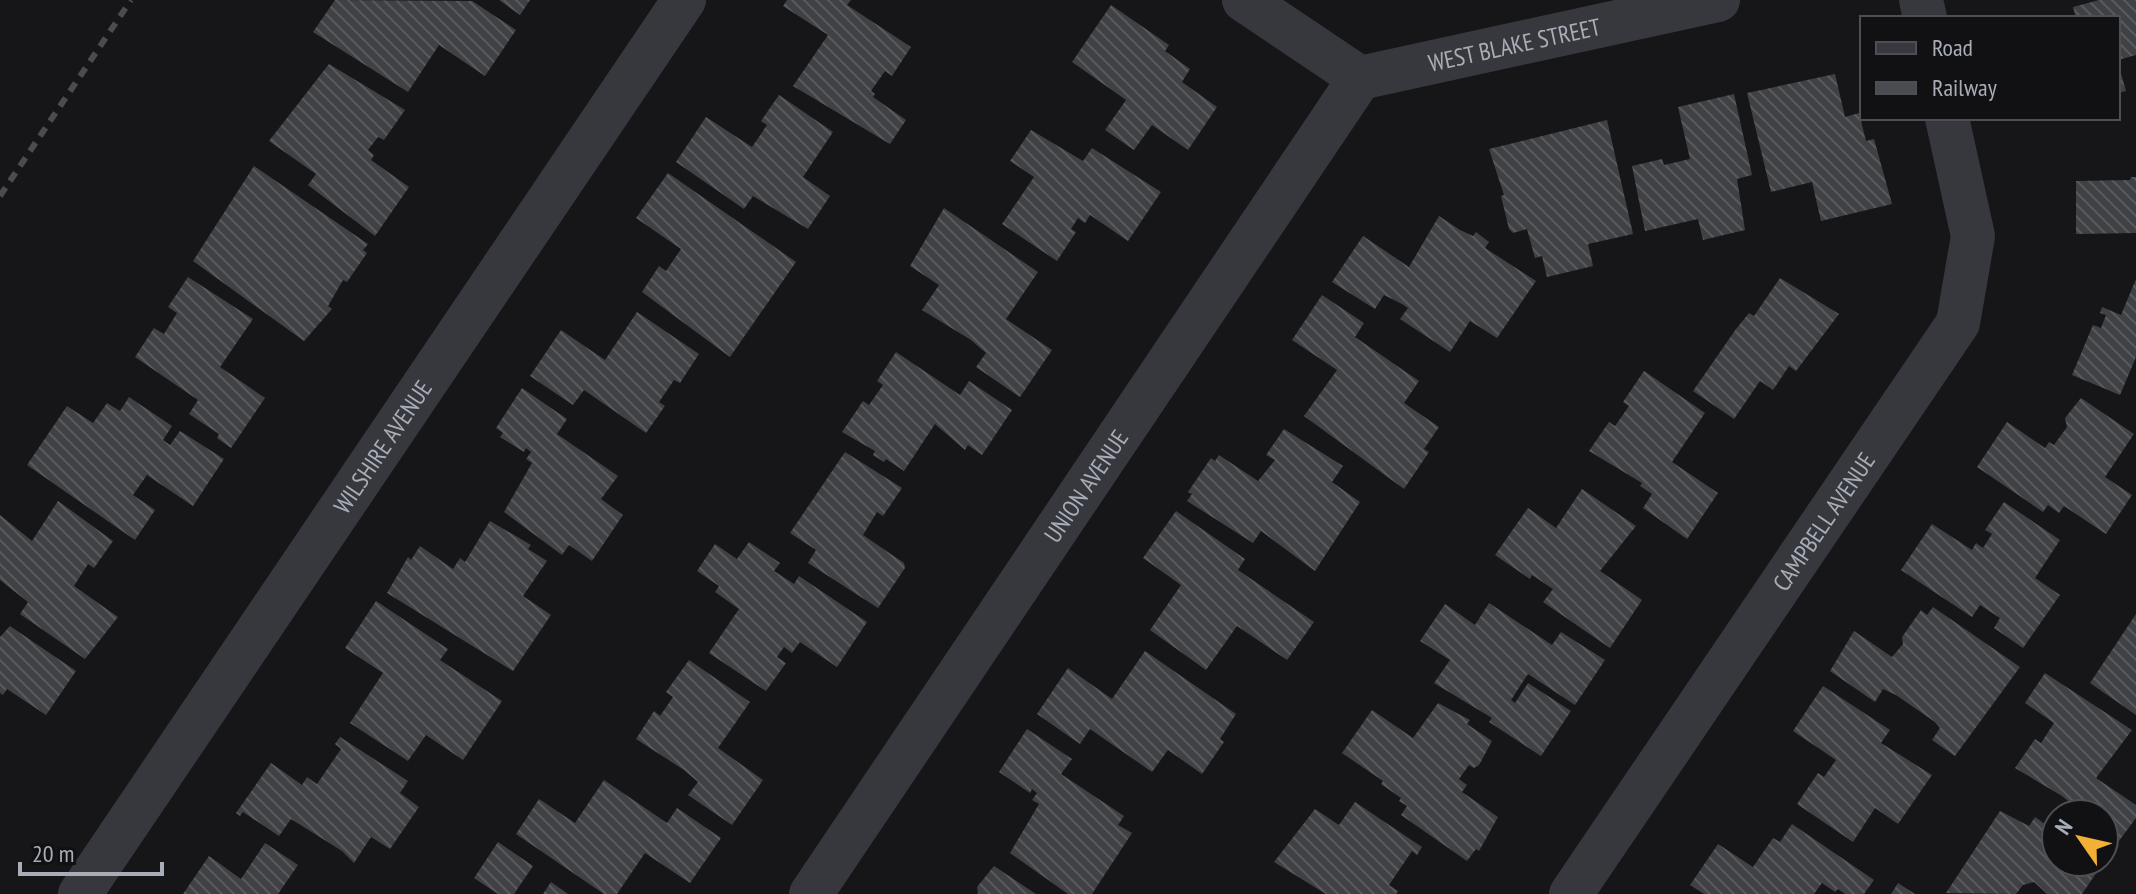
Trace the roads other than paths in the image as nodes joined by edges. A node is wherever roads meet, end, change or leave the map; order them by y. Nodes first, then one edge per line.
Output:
1 (684, 0) edge
2 (1244, 0) edge
3 (1718, 0) edge
4 (1360, 78) junction
5 (1947, 120) edge
6 (80, 894) edge
7 (811, 894) edge
8 (1571, 894) edge

1 - 6 street, WILSHIRE AVENUE
2 - 4 street
3 - 4 street, WEST BLAKE STREET
4 - 7 street, UNION AVENUE
5 - 8 street, CAMPBELL AVENUE

